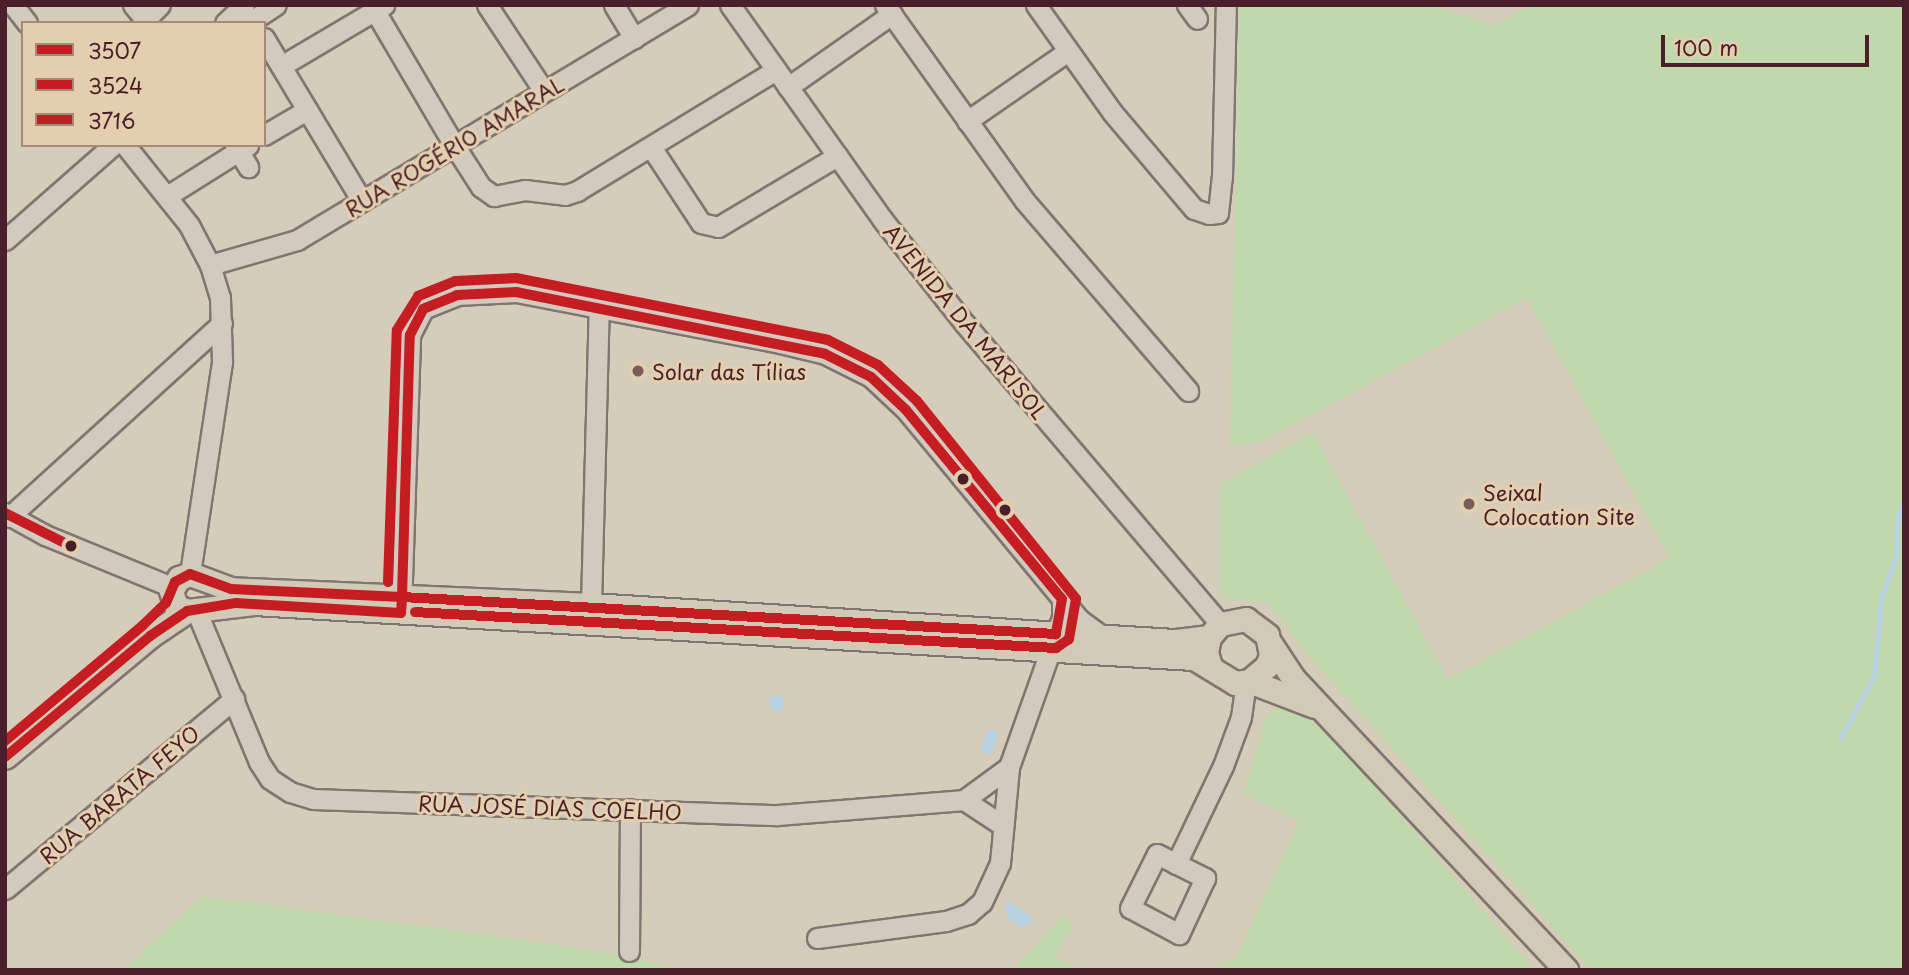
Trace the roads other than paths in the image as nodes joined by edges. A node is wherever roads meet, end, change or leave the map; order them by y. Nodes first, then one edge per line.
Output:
1 (13, 5) edge
2 (160, 5) edge
3 (276, 5) edge
4 (487, 5) edge
5 (614, 5) edge
6 (688, 5) edge
7 (730, 5) edge
8 (1036, 5) edge
9 (1226, 5) edge
10 (379, 8) edge
11 (888, 10) edge
12 (142, 16) edge
13 (249, 18) edge
14 (25, 21) edge
15 (634, 38) junction
16 (266, 41) edge
17 (1068, 51) junction
18 (281, 66) junction
19 (776, 70) junction
20 (788, 87) junction
21 (544, 91) junction
22 (307, 110) junction
23 (967, 121) junction
24 (266, 134) edge
25 (454, 145) junction
26 (111, 147) edge
27 (127, 147) edge
28 (651, 147) junction
29 (242, 152) edge
30 (837, 156) junction
31 (167, 196) junction
32 (362, 201) junction
33 (5, 240) edge
34 (209, 265) junction
35 (599, 307) junction
36 (222, 323) junction
37 (1188, 391) dead end
38 (7, 515) edge
39 (184, 584) junction
40 (1062, 599) junction
41 (401, 605) junction
42 (591, 606) junction
43 (195, 609) junction
44 (1214, 630) junction
45 (1102, 636) junction
46 (1053, 642) junction
47 (1270, 643) junction
48 (1210, 666) junction
49 (1248, 682) junction
50 (233, 699) junction
51 (1332, 716) junction
52 (5, 741) edge
53 (5, 757) edge
54 (1009, 767) junction
55 (964, 800) junction
56 (630, 809) junction
57 (1002, 825) junction
58 (1176, 864) dead end
59 (5, 889) edge
60 (817, 938) dead end
61 (629, 951) dead end
62 (1566, 970) edge

1 - 14 street
2 - 12 street
3 - 13 street
4 - 21 street
5 - 15 street
6 - 15 street, RUA ROGÉRIO AMARAL
7 - 19 street, AVENIDA DA MARISOL
8 - 17 street
9 - 17 street
10 - 18 street
10 - 25 street
11 - 20 street
11 - 23 street
15 - 21 street, RUA ROGÉRIO AMARAL
16 - 18 street
17 - 23 street
18 - 22 street
19 - 20 street, AVENIDA DA MARISOL
19 - 28 street
20 - 30 street, AVENIDA DA MARISOL
21 - 25 street, RUA ROGÉRIO AMARAL
22 - 24 street
22 - 32 street
23 - 37 street
25 - 28 street
25 - 32 street, RUA ROGÉRIO AMARAL
26 - 33 street
27 - 31 street
28 - 30 street
29 - 31 street
30 - 44 street, AVENIDA DA MARISOL
31 - 34 street
32 - 34 street, RUA ROGÉRIO AMARAL
34 - 36 street
35 - 40 street
35 - 41 street
35 - 42 street
36 - 38 street
36 - 39 street
38 - 39 street
39 - 41 main road
39 - 43 main road
39 - 43 main road
39 - 52 main road
40 - 45 street
40 - 46 street
41 - 42 main road
41 - 43 main road
41 - 46 main road
42 - 46 main road
43 - 50 street, RUA JOSÉ DIAS COELHO
43 - 53 main road
44 - 45 main road
44 - 47 main road
44 - 48 main road
45 - 46 main road
46 - 48 main road
46 - 54 street
47 - 49 main road
47 - 51 main road
48 - 49 main road
49 - 51 main road
49 - 58 street
50 - 56 street, RUA JOSÉ DIAS COELHO
50 - 59 street, RUA BARATA FEYO
51 - 62 main road
54 - 55 street
54 - 57 street
55 - 56 street, RUA JOSÉ DIAS COELHO
55 - 57 street
56 - 61 street
57 - 60 street

